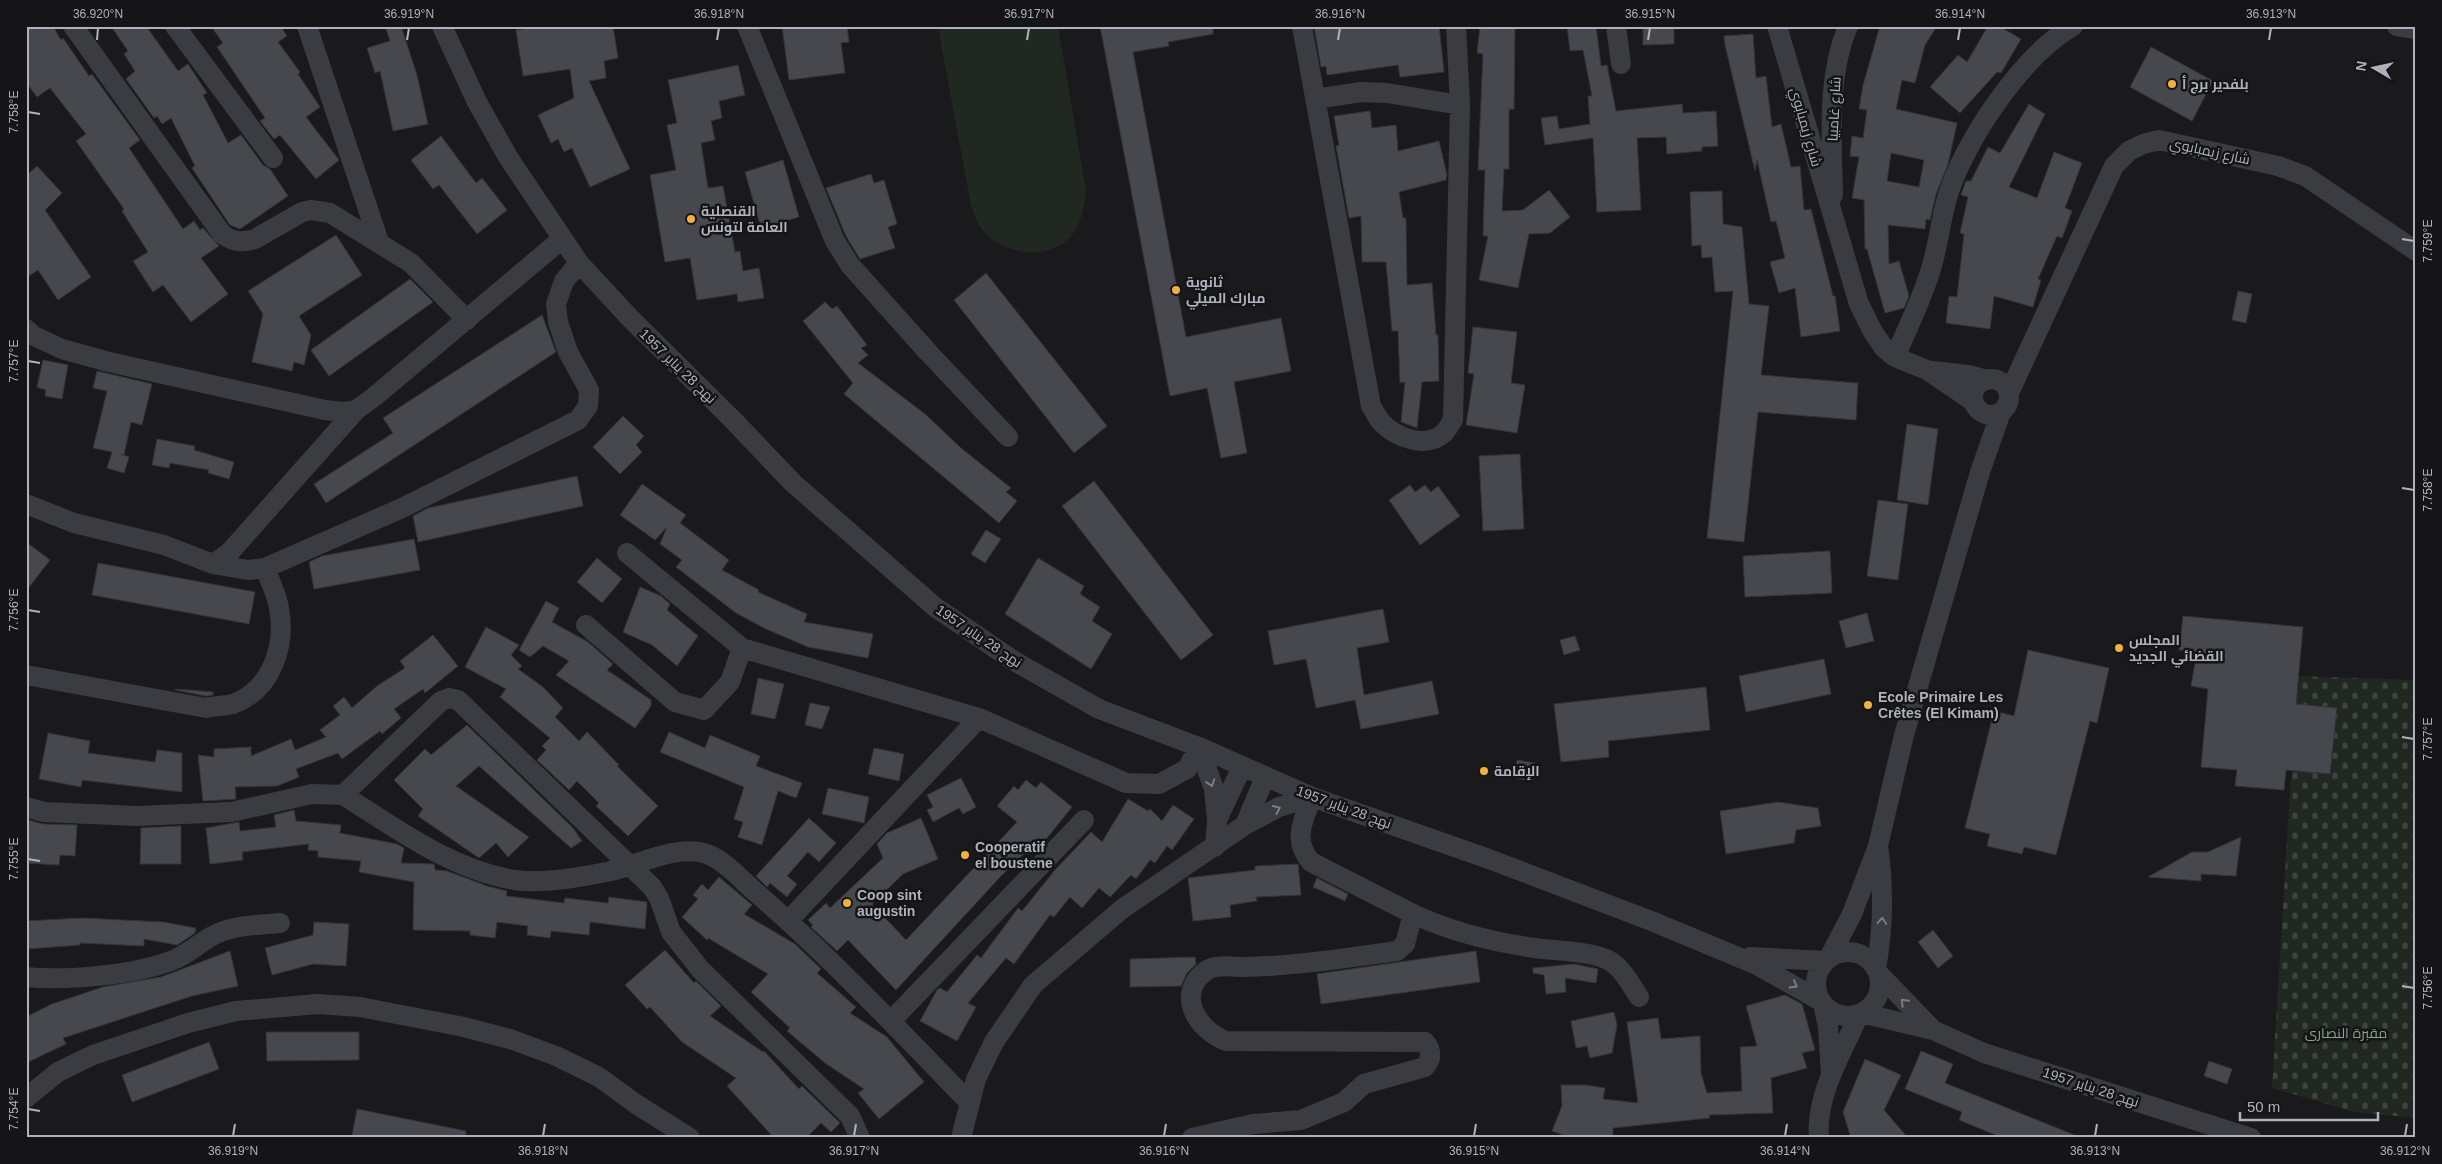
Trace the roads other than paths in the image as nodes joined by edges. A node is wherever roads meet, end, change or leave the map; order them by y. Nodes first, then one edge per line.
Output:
1 (73, 26) edge
2 (175, 26) edge
3 (307, 26) edge
4 (442, 26) edge
5 (748, 26) edge
6 (1302, 26) edge
7 (1456, 26) edge
8 (1616, 26) edge
9 (1777, 26) edge
10 (1848, 26) edge
11 (2072, 26) edge
12 (2397, 26) edge
13 (2416, 29) edge
14 (1621, 64) dead end
15 (1315, 99) junction
16 (1460, 105) junction
17 (273, 158) dead end
18 (1834, 223) junction
19 (2406, 236) edge
20 (562, 239) junction
21 (379, 242) junction
22 (2416, 251) edge
23 (579, 263) junction
24 (467, 320) junction
25 (26, 329) edge
26 (2035, 336) junction
27 (1895, 357) junction
28 (1927, 370) junction
29 (1990, 380) junction
30 (2008, 393) junction
31 (1977, 407) junction
32 (356, 410) junction
33 (2000, 412) junction
34 (1008, 437) dead end
35 (1980, 472) junction
36 (26, 504) edge
37 (627, 552) dead end
38 (213, 564) junction
39 (266, 568) junction
40 (586, 625) dead end
41 (742, 648) junction
42 (26, 676) edge
43 (979, 718) junction
44 (1199, 747) junction
45 (1242, 767) junction
46 (1265, 777) junction
47 (343, 795) junction
48 (1312, 797) junction
49 (26, 807) edge
50 (1084, 820) dead end
51 (1217, 820) junction
52 (1245, 826) junction
53 (1878, 846) junction
54 (1215, 847) junction
55 (630, 867) junction
56 (1414, 914) junction
57 (788, 921) junction
58 (280, 922) dead end
59 (1735, 955) junction
60 (1828, 959) junction
61 (1877, 971) junction
62 (34, 978) edge
63 (26, 994) edge
64 (1639, 997) dead end
65 (1822, 1002) junction
66 (1860, 1013) junction
67 (891, 1021) junction
68 (1933, 1030) junction
69 (1831, 1076) junction
70 (26, 1098) edge
71 (969, 1102) junction
72 (690, 1138) edge
73 (860, 1138) edge
74 (960, 1138) edge
75 (1192, 1138) edge
76 (1819, 1138) edge
77 (2251, 1138) edge

1 - 21 street
2 - 17 street
3 - 21 street
4 - 20 street, نهج 28 يناير 1957
5 - 34 street
6 - 15 street
7 - 16 street
8 - 14 street
9 - 18 street, شارع زيمبابوي
10 - 18 street, شارع غامبيا
11 - 27 street
12 - 13 street
15 - 16 street
15 - 16 street
18 - 27 street, شارع زيمبابوي
19 - 22 street, شارع زيمبابوي
19 - 26 street, شارع زيمبابوي
20 - 23 street, نهج 28 يناير 1957
20 - 24 street
21 - 24 street
23 - 39 street
23 - 44 street, نهج 28 يناير 1957
24 - 32 street
25 - 32 street
26 - 29 street, شارع زيمبابوي
26 - 30 street, شارع زيمبابوي
27 - 28 street, شارع زيمبابوي
28 - 29 street, شارع زيمبابوي
28 - 31 street, شارع زيمبابوي
29 - 30 street
29 - 31 street
30 - 33 street
31 - 33 street
31 - 35 street
32 - 38 street
33 - 35 street
35 - 53 street
36 - 38 street
37 - 41 street
38 - 39 street
39 - 42 street
40 - 41 street
41 - 43 street
43 - 44 street
43 - 57 street
44 - 45 street, نهج 28 يناير 1957
44 -> 51 street
45 - 46 street, نهج 28 يناير 1957
45 - 51 street
46 - 48 street, نهج 28 يناير 1957
46 - 52 street
47 - 49 street
47 - 55 street
47 - 55 street
52 -> 48 street
48 - 56 street
48 - 59 street, نهج 28 يناير 1957
50 - 67 street
51 - 54 street
52 - 54 street
53 - 60 street
61 -> 53 street
54 - 71 street
55 - 57 street
55 - 73 street
56 - 64 street
56 - 75 street
57 - 67 street
58 - 62 street
59 - 60 street, نهج 28 يناير 1957
59 -> 65 street, نهج 28 يناير 1957
60 - 61 street
60 - 65 street
61 - 66 street
68 -> 61 street, نهج 28 يناير 1957
62 - 63 street
65 - 66 street
65 - 69 street
66 - 68 street, نهج 28 يناير 1957
66 - 69 street
67 - 71 street
68 - 77 street, نهج 28 يناير 1957
69 - 76 street
70 - 72 street
71 - 74 street

